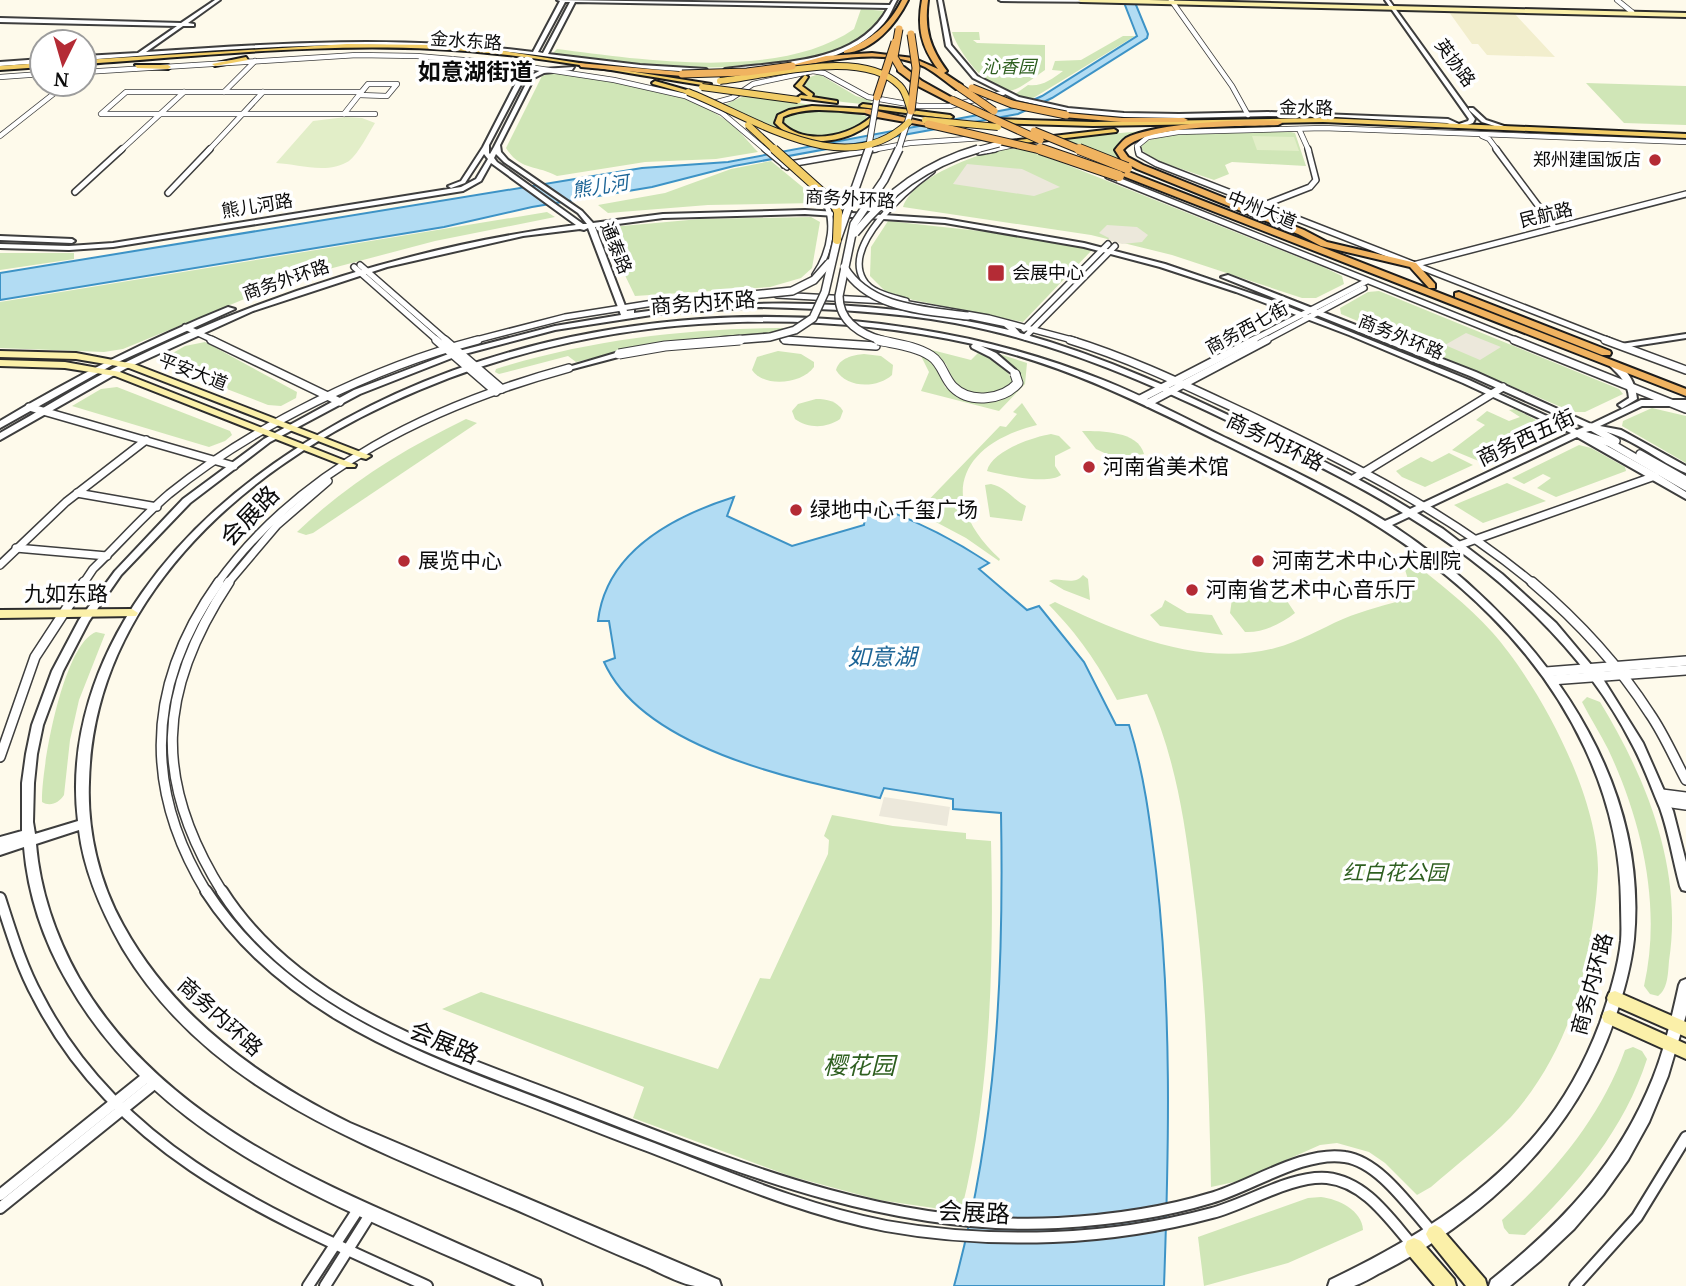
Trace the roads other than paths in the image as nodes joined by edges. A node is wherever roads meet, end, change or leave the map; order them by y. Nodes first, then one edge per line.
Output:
1 (218, 0) edge
2 (228, 0) edge
3 (562, 0) edge
4 (573, 0) edge
5 (895, 0) edge
6 (906, 0) edge
7 (925, 0) edge
8 (938, 0) edge
9 (1001, 0) edge
10 (1081, 0) edge
11 (1619, 0) edge
12 (1121, 1) edge
13 (1136, 1) edge
14 (1169, 1) edge
15 (1393, 5) edge
16 (892, 7) junction
17 (1632, 12) junction
18 (922, 13) junction
19 (1686, 14) edge
20 (0, 20) edge
21 (183, 25) junction
22 (192, 25) junction
23 (911, 31) dead end
24 (895, 42) junction
25 (535, 54) junction
26 (545, 55) junction
27 (142, 56) junction
28 (269, 56) junction
29 (98, 59) edge
30 (255, 61) junction
31 (817, 61) junction
32 (28, 64) edge
33 (215, 64) junction
34 (123, 65) junction
35 (518, 65) junction
36 (581, 65) junction
37 (0, 66) edge
38 (769, 66) junction
39 (168, 67) junction
40 (98, 68) edge
41 (572, 68) junction
42 (98, 70) edge
43 (551, 70) junction
44 (28, 73) edge
45 (0, 75) edge
46 (650, 75) junction
47 (782, 77) junction
48 (705, 85) junction
49 (958, 87) junction
50 (184, 92) junction
51 (224, 92) junction
52 (263, 92) junction
53 (1002, 92) junction
54 (360, 94) junction
55 (877, 97) junction
56 (48, 98) edge
57 (799, 99) junction
58 (852, 104) junction
59 (709, 106) junction
60 (911, 111) junction
61 (1063, 112) junction
62 (735, 113) junction
63 (870, 113) junction
64 (161, 114) junction
65 (242, 114) junction
66 (344, 114) junction
67 (375, 114) dead end
68 (1248, 115) junction
69 (950, 117) joint
70 (1228, 119) junction
71 (909, 122) junction
72 (927, 122) junction
73 (1278, 123) junction
74 (1156, 128) junction
75 (1299, 128) junction
76 (1463, 129) junction
77 (1426, 131) joint
78 (1497, 133) junction
79 (0, 136) edge
80 (1686, 139) edge
81 (1007, 144) junction
82 (497, 147) junction
83 (485, 148) junction
84 (500, 155) junction
85 (478, 158) junction
86 (490, 159) junction
87 (782, 163) junction
88 (1125, 170) junction
89 (512, 176) junction
90 (480, 178) junction
91 (75, 192) dead end
92 (168, 193) dead end
93 (1686, 194) edge
94 (1264, 205) junction
95 (830, 210) junction
96 (886, 213) junction
97 (583, 222) junction
98 (1555, 227) junction
99 (0, 238) edge
100 (836, 240) junction
101 (849, 241) junction
102 (1324, 244) junction
103 (0, 246) edge
104 (1108, 248) junction
105 (834, 254) junction
106 (1413, 265) junction
107 (845, 267) junction
108 (360, 269) junction
109 (1366, 281) junction
110 (1431, 290) junction
111 (739, 296) junction
112 (919, 305) junction
113 (620, 311) junction
114 (1311, 313) junction
115 (888, 326) junction
116 (185, 327) junction
117 (194, 332) junction
118 (1025, 332) junction
119 (953, 337) junction
120 (1686, 338) edge
121 (783, 339) dead end
122 (1621, 346) junction
123 (452, 350) junction
124 (0, 354) edge
125 (0, 363) edge
126 (125, 365) junction
127 (1614, 366) junction
128 (111, 367) junction
129 (472, 367) junction
130 (569, 368) joint
131 (97, 370) junction
132 (1686, 370) edge
133 (1176, 381) junction
134 (1686, 383) edge
135 (1184, 384) junction
136 (1503, 387) junction
137 (1631, 388) junction
138 (1167, 390) junction
139 (499, 391) junction
140 (1494, 392) junction
141 (1686, 393) edge
142 (326, 395) junction
143 (1144, 401) junction
144 (340, 402) junction
145 (1668, 402) junction
146 (1686, 404) edge
147 (29, 407) junction
148 (1686, 409) edge
149 (41, 410) junction
150 (277, 421) junction
151 (0, 425) edge
152 (292, 427) junction
153 (1581, 428) junction
154 (262, 430) junction
155 (278, 436) junction
156 (0, 437) edge
157 (318, 437) junction
158 (146, 440) junction
159 (304, 446) junction
160 (363, 454) junction
161 (216, 460) junction
162 (349, 463) junction
163 (234, 466) junction
164 (1686, 470) edge
165 (1367, 471) junction
166 (1656, 476) junction
167 (1353, 479) junction
168 (1686, 480) edge
169 (1686, 487) edge
170 (77, 493) junction
171 (1686, 496) edge
172 (1424, 503) junction
173 (157, 507) junction
174 (1408, 510) junction
175 (1382, 523) junction
176 (1478, 538) junction
177 (1460, 545) junction
178 (16, 548) junction
179 (107, 556) junction
180 (0, 565) edge
181 (0, 616) edge
182 (61, 616) junction
183 (87, 616) junction
184 (131, 616) junction
185 (1686, 662) edge
186 (1686, 670) edge
187 (1618, 671) junction
188 (1592, 673) junction
189 (1549, 676) junction
190 (0, 757) edge
191 (1686, 780) edge
192 (1686, 796) edge
193 (1663, 798) junction
194 (1686, 805) edge
195 (83, 821) junction
196 (27, 838) junction
197 (0, 842) edge
198 (0, 850) edge
199 (1686, 886) edge
200 (0, 898) edge
201 (1686, 985) edge
202 (1615, 999) junction
203 (1610, 1017) junction
204 (1682, 1028) edge
205 (1680, 1049) edge
206 (152, 1079) junction
207 (118, 1106) junction
208 (1686, 1137) edge
209 (0, 1195) edge
210 (0, 1208) edge
211 (359, 1208) junction
212 (371, 1213) junction
213 (1435, 1234) junction
214 (341, 1246) junction
215 (1414, 1247) junction
216 (308, 1286) edge
217 (325, 1286) edge
218 (427, 1286) edge
219 (534, 1286) edge
220 (713, 1286) edge
221 (1336, 1286) edge
222 (1447, 1286) edge
223 (1478, 1286) edge
224 (1497, 1286) edge
225 (1575, 1286) edge

1 - 21 street
2 - 22 street
3 - 4 street
3 - 25 street
4 - 16 street
4 - 26 street
5 - 16 street
6 - 24 highway, 中州大道, bridge
6 - 31 highway
7 - 18 highway, 中州大道
8 - 18 street
8 - 53 street
9 - 12 street
10 - 12 main road
11 - 17 street
12 - 13 main road
13 - 14 main road
14 - 15 main road
14 - 68 street
15 - 17 main road
15 - 19 main road
15 - 76 street, 英协路
15 - 78 street, 英协路
16 - 38 street
17 - 19 main road
18 - 49 highway, 中州大道
18 - 61 highway, bridge
20 - 21 street
21 - 22 street
21 - 27 street
22 - 27 street
23 - 60 highway, bridge
24 - 55 highway, bridge
24 - 88 highway, 中州大道, bridge
25 - 26 street
25 - 27 street
26 - 36 main road
26 - 38 street
27 - 29 main road, 金水东路
27 - 36 main road, 金水东路
28 - 33 main road
28 - 34 main road, 金水东路
28 - 41 main road, 金水东路
30 - 33 street
30 - 35 street
30 - 51 street
31 - 36 highway, bridge
31 - 49 highway
32 - 37 main road
33 - 39 street
34 - 39 main road
34 - 40 main road, 金水东路
35 - 43 street
35 - 83 street
36 - 46 main road, 金水东路
38 - 47 street
39 - 42 street
41 - 43 street
41 - 48 main road, 金水东路
41 - 62 main road, bridge
43 - 59 street
43 - 82 street
44 - 45 main road
46 - 48 main road
46 - 60 main road, bridge
47 - 53 street
47 - 59 street
48 - 57 main road, 金水东路, bridge
49 - 88 highway, 中州大道, bridge
50 - 51 street
50 - 64 street
50 - 64 street
51 - 52 street
52 - 54 street
52 - 65 street
53 - 61 street
54 - 54 street
54 - 66 street
55 - 58 main road, bridge
55 - 63 street, bridge
56 - 79 street
57 - 58 main road, 金水东路
57 - 63 main road, 金水东路
58 - 69 main road, 金水东路
59 - 87 street
60 - 71 street, bridge
61 - 68 street
61 - 70 highway
62 - 71 main road, bridge
62 - 100 main road, bridge
63 - 63 main road, bridge
63 - 72 highway
63 - 100 street, bridge
64 - 65 street
64 - 91 street
65 - 66 street
65 - 92 street
66 - 67 street
68 - 76 street
69 - 70 main road, 金水路
70 - 76 main road, 金水路
71 - 101 street, bridge
72 - 74 main road, 金水路, bridge
72 - 88 highway, bridge
73 - 74 main road, 金水路
73 - 76 main road, 金水路
73 - 88 highway
74 - 81 main road
75 - 77 street
75 - 94 street
75 - 94 street
76 - 77 main road
76 - 78 main road, 金水路
76 - 78 street
78 - 80 main road, 金水路
78 - 80 street
78 - 98 street
81 - 87 street
81 - 96 street
81 - 101 street, bridge
81 - 109 street
82 - 84 street
82 - 86 street
83 - 85 street, 熊儿河路
83 - 86 street, 通泰路
84 - 85 street
84 - 97 street, 通泰路
85 - 99 street, 熊儿河路
86 - 89 street, 通泰路
86 - 90 street
87 - 95 street
88 - 102 highway, 中州大道
88 - 102 highway
88 - 109 highway
88 - 110 highway, 中州大道
89 - 90 street, 熊儿河路
89 - 97 street, 通泰路
90 - 103 street, 熊儿河路
93 - 98 street, 民航路
94 - 106 street
95 - 96 street, 商务外环路
95 - 97 street, 商务外环路
95 - 111 street
96 - 104 street, 商务外环路
96 - 112 street
97 - 108 street, 商务外环路
97 - 113 street, 通泰路
98 - 106 street, 民航路
100 - 105 street, bridge
101 - 107 street, bridge
102 - 106 highway
102 - 110 highway, 中州大道
104 - 114 street, 商务外环路
104 - 118 street
105 - 113 street, bridge
105 - 130 street, bridge
106 - 110 highway
106 - 122 street
107 - 118 street, bridge
107 - 119 street, bridge
108 - 116 street, 商务外环路
108 - 117 street, 商务外环路
108 - 123 street
109 - 110 highway
109 - 114 street, 商务西七街
109 - 137 street
110 - 127 highway, 中州大道
110 - 134 highway, 中州大道
111 - 112 street
111 - 113 street
112 - 118 street
113 - 118 street, 商务内环路
113 - 123 street, 商务内环路
114 - 133 street, 商务西七街
114 - 135 street, 商务西七街
114 - 136 street, 商务外环路
114 - 140 street, 商务外环路
115 - 119 street, 商务内环路
115 - 121 street
115 - 129 street, 商务内环路
116 - 117 street
116 - 128 street, 商务外环路
117 - 126 street, 商务外环路
117 - 142 street
118 - 133 street
118 - 138 street, 商务内环路
119 - 143 street, 商务内环路
120 - 122 street
122 - 132 street
123 - 129 street
123 - 142 street
123 - 144 street, 商务内环路
124 - 128 main road, 平安大道
125 - 131 main road, 平安大道
126 - 128 main road, 平安大道
126 - 150 main road, 平安大道
127 - 137 street
127 - 141 highway, 中州大道
128 - 131 main road, 平安大道
128 - 149 street, 商务外环路
128 - 154 main road, 平安大道
129 - 139 street
129 - 157 street, 商务内环路
130 - 139 street, 会展路
131 - 147 street
133 - 135 street
133 - 138 street, 商务西七街
135 - 138 street, 商务西七街
135 - 165 street
136 - 140 street
136 - 153 street, 商务外环路
137 - 145 street
137 - 153 street, 商务西五街
138 - 143 street, 商务西七街
138 - 167 street, 商务内环路
139 - 160 street, 会展路
140 - 153 street, 商务外环路
140 - 165 street
142 - 144 street
142 - 150 street
143 - 175 street, 商务内环路
144 - 152 street, 商务内环路
145 - 146 street, 商务西五街
145 - 148 street
145 - 153 street, 商务西五街
147 - 149 street
147 - 151 street
149 - 156 street, 商务外环路
149 - 158 street
150 - 152 main road, 平安大道
150 - 154 street
152 - 155 street, 商务内环路
152 - 157 main road, 平安大道
153 - 164 street, 商务外环路
153 - 166 street, 商务外环路
153 - 168 street
153 - 169 street
153 - 172 street, 商务西五街
154 - 155 main road, 平安大道
154 - 161 street
155 - 159 main road, 平安大道
155 - 163 street, 商务内环路
157 - 159 street, 商务内环路
157 - 160 main road, 平安大道
158 - 161 street
158 - 170 street
159 - 162 main road, 平安大道
159 - 184 street, 商务内环路
160 - 162 street, 会展路
161 - 163 street
161 - 173 street
162 - 213 street, 会展路
162 - 215 street, 会展路
163 - 183 street, 商务内环路
165 - 167 street
165 - 172 street
166 - 171 street, 商务外环路
166 - 176 street
167 - 174 street, 商务内环路
170 - 173 street
170 - 178 street
172 - 174 street, 商务西五街
172 - 176 street
173 - 179 street
174 - 175 street, 商务西五街
174 - 177 street, 商务内环路
175 - 189 street, 商务内环路
176 - 177 street
176 - 187 street
177 - 188 street, 商务内环路
178 - 179 street
178 - 180 street
179 - 182 street
181 - 182 main road, 九如东路
182 - 183 main road, 九如东路
182 - 190 street
183 - 184 main road, 九如东路
183 - 196 street, 商务内环路
184 - 195 street, 商务内环路
185 - 187 street
186 - 187 street
187 - 188 street
187 - 191 street
188 - 189 street
188 - 193 street, 商务内环路
189 - 202 street, 商务内环路
192 - 193 street
193 - 194 street
193 - 199 street, 商务内环路
195 - 196 street
195 - 220 street, 商务内环路
196 - 197 street
196 - 198 street
196 - 206 street, 商务内环路
200 - 207 street
201 - 204 street
202 - 203 street, 商务内环路
202 - 204 main road
203 - 205 main road
203 - 213 street, 商务内环路
204 - 205 street
205 - 224 street
206 - 207 street
206 - 211 street, 商务内环路
207 - 209 street
207 - 210 street
207 - 214 street
208 - 225 street
211 - 212 street, 商务内环路
211 - 214 street
212 - 214 street
212 - 219 street, 商务内环路
213 - 215 street, 商务内环路
213 - 223 main road
214 - 216 street
214 - 217 street
214 - 218 street
215 - 221 street, 商务内环路
215 - 222 main road

